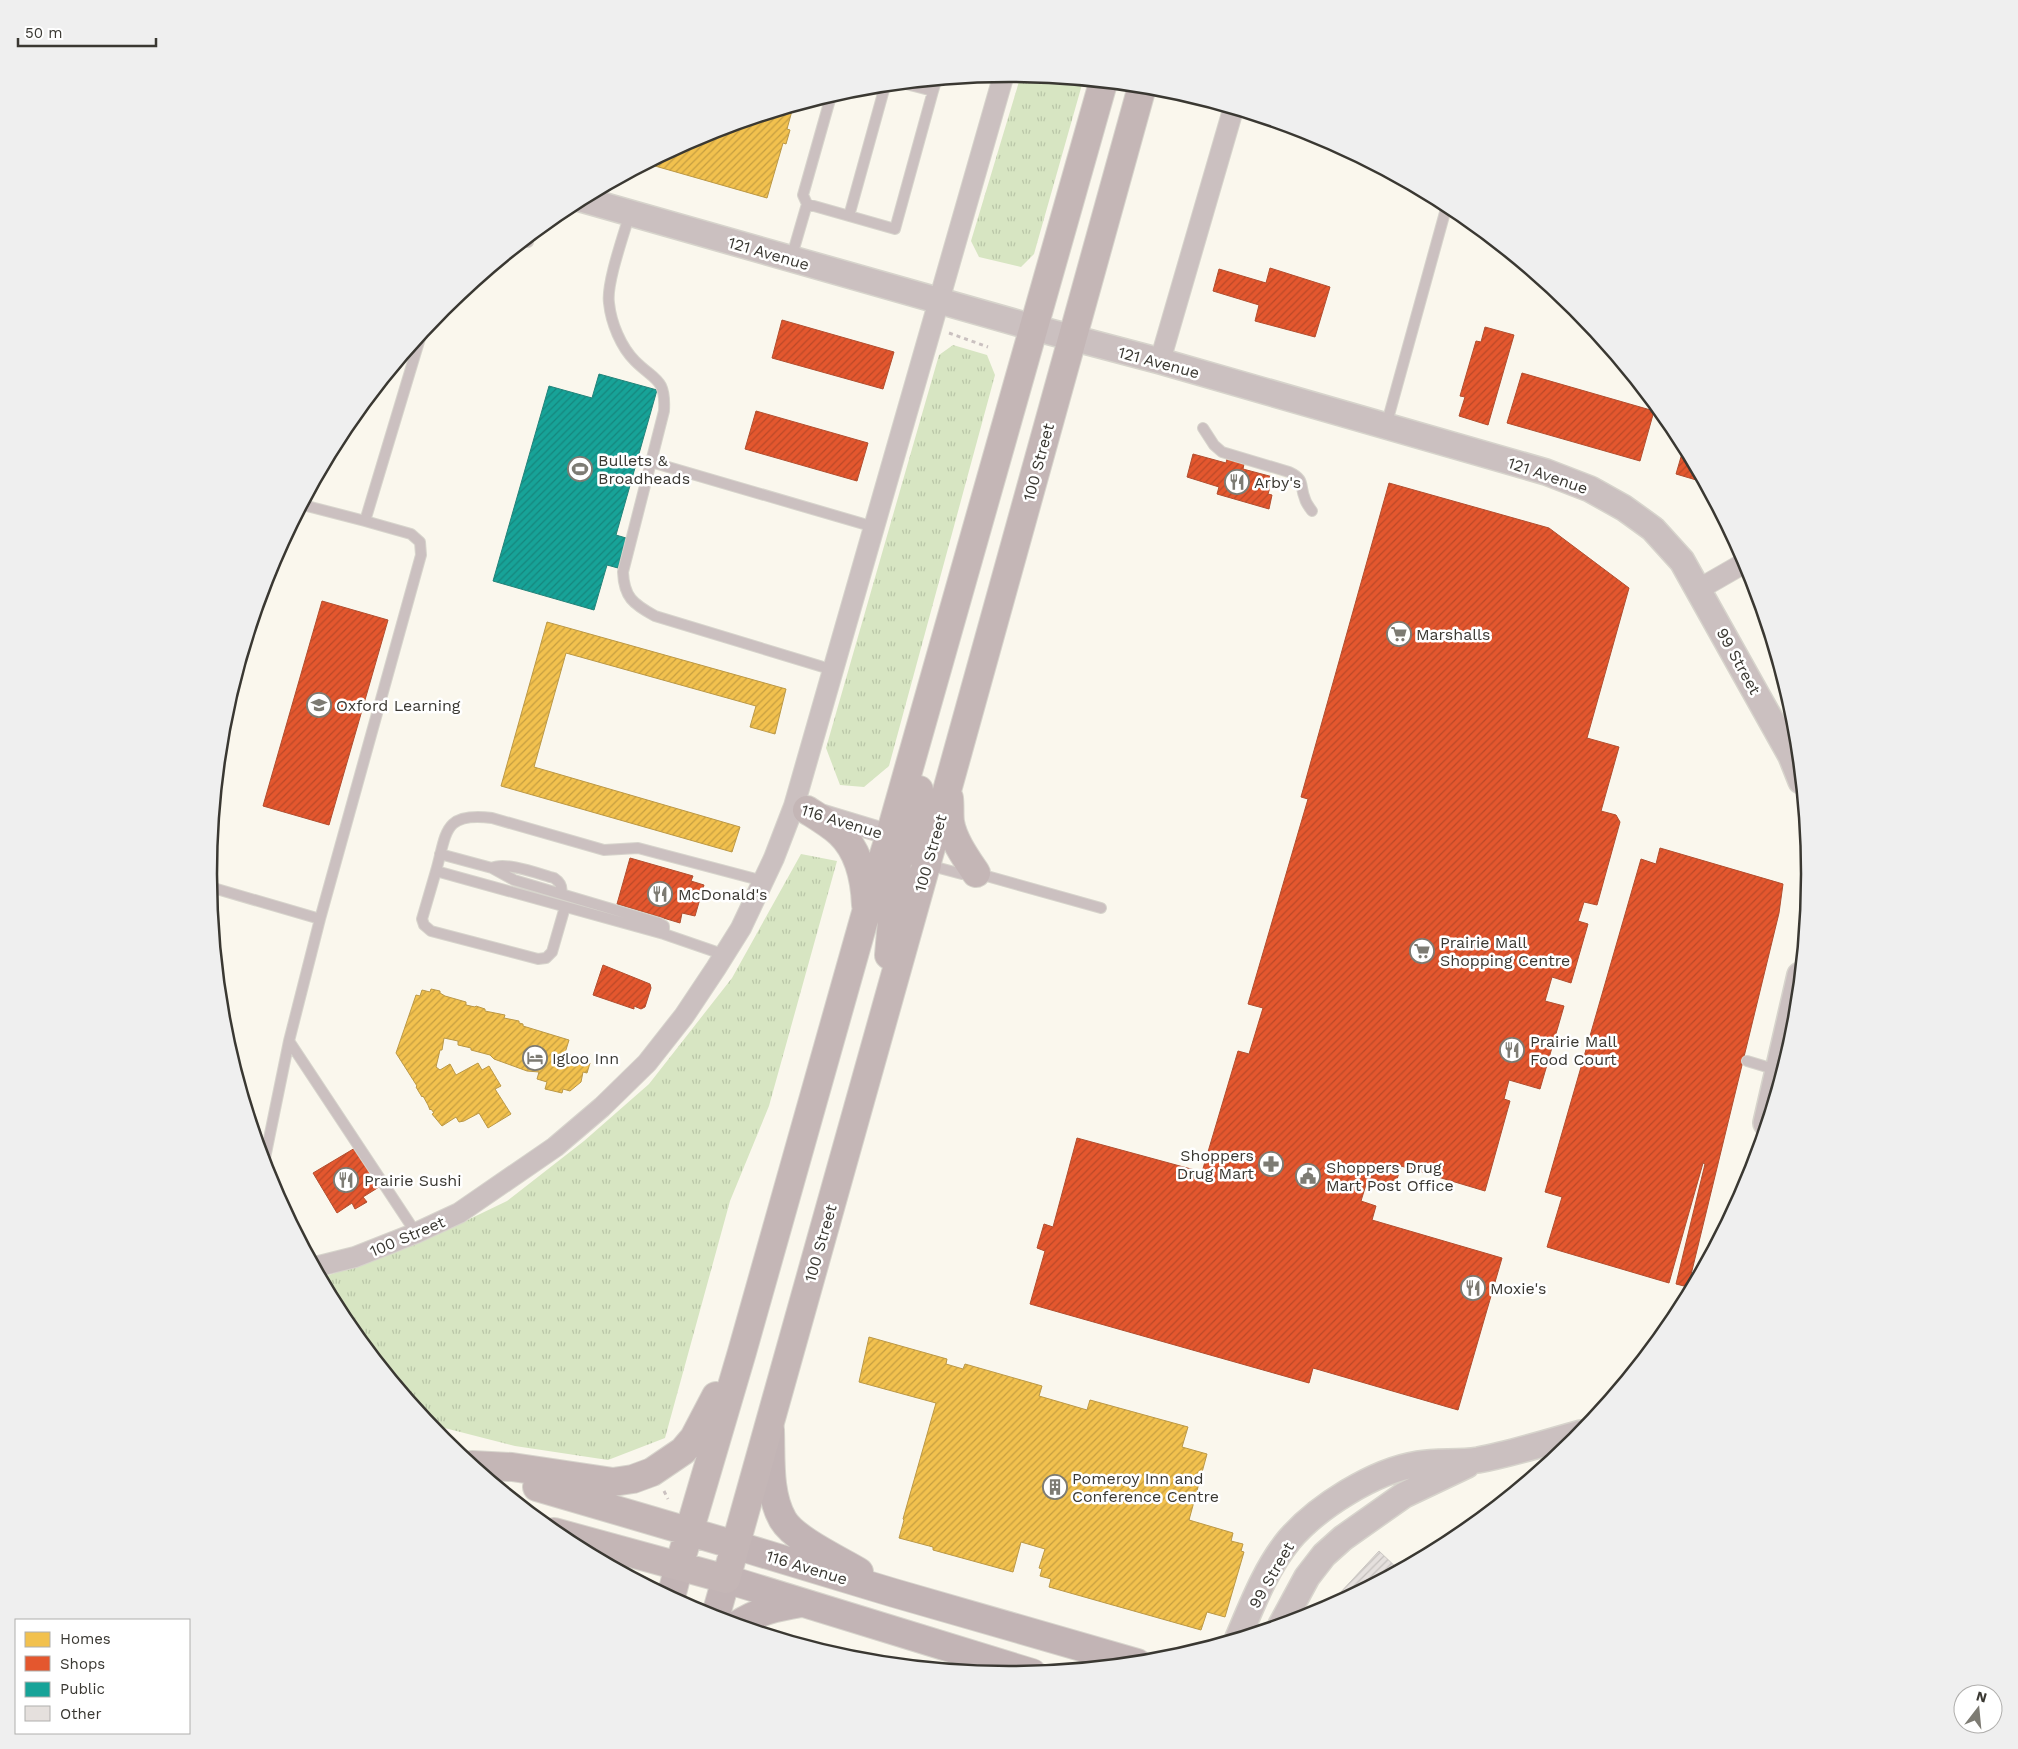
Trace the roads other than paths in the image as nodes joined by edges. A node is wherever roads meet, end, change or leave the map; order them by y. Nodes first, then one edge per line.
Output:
1 (1002, 82) edge
2 (934, 86) edge
3 (1102, 88) edge
4 (883, 93) edge
5 (1140, 94) edge
6 (829, 104) edge
7 (1231, 114) edge
8 (592, 202) edge
9 (807, 204) junction
10 (630, 213) junction
11 (1445, 213) edge
12 (849, 216) junction
13 (791, 259) junction
14 (940, 301) junction
15 (1034, 328) junction
16 (1072, 338) junction
17 (417, 349) edge
18 (1160, 361) junction
19 (1385, 427) junction
20 (1204, 428) dead end
21 (651, 462) junction
22 (308, 506) edge
23 (1312, 511) dead end
24 (365, 521) junction
25 (874, 527) junction
26 (1739, 566) edge
27 (1699, 589) junction
28 (938, 663) junction
29 (833, 670) junction
30 (1792, 759) edge
31 (948, 787) junction
32 (800, 808) junction
33 (890, 835) junction
34 (440, 854) junction
35 (927, 865) junction
36 (436, 871) junction
37 (976, 873) junction
38 (763, 881) junction
39 (218, 889) edge
40 (565, 906) junction
41 (1101, 908) dead end
42 (867, 909) junction
43 (320, 919) junction
44 (664, 934) junction
45 (725, 955) junction
46 (883, 1019) junction
47 (289, 1041) junction
48 (1747, 1061) dead end
49 (1776, 1070) edge
50 (267, 1150) edge
51 (416, 1233) junction
52 (321, 1266) edge
53 (742, 1352) junction
54 (769, 1424) junction
55 (1567, 1437) edge
56 (1479, 1460) junction
57 (481, 1465) edge
58 (492, 1474) edge
59 (689, 1531) junction
60 (578, 1539) edge
61 (735, 1545) junction
62 (679, 1566) junction
63 (726, 1579) junction
64 (673, 1591) edge
65 (894, 1593) junction
66 (803, 1603) junction
67 (717, 1610) edge
68 (1285, 1616) edge
69 (744, 1620) edge
70 (1241, 1631) edge
71 (1121, 1658) edge
72 (1009, 1666) edge

1 - 14 street, 100 Street
2 - 12 lane
3 - 15 main road
4 - 12 lane
5 - 16 main road, 100 Street
6 - 9 lane
7 - 18 street
8 - 10 street, 121 Avenue
9 - 12 lane
9 - 13 lane
10 - 13 street, 121 Avenue
10 - 21 lane
11 - 19 lane
13 - 14 street, 121 Avenue
14 - 15 street, 121 Avenue
14 - 25 street, 100 Street
15 - 16 street, 121 Avenue
15 - 28 main road
16 - 18 street, 121 Avenue
16 - 31 main road, 100 Street
17 - 24 lane
18 - 19 street, 121 Avenue
19 - 27 street, 121 Avenue
20 - 23 lane
21 - 25 lane
21 - 29 lane
22 - 24 lane
24 - 43 lane
25 - 29 street, 100 Street
26 - 27 street
27 - 30 street, 99 Street
28 - 33 main road
28 - 35 main road
29 - 32 street, 100 Street
31 - 35 main road, 100 Street
31 - 37 main road
32 - 33 street, 116 Avenue
32 - 38 street, 100 Street
32 - 42 main road
33 - 42 main road
33 - 46 main road
34 - 36 lane
34 - 38 lane
34 - 44 lane
35 - 37 lane
35 - 46 main road, 100 Street
36 - 40 lane
36 - 40 lane
37 - 41 lane
38 - 45 street, 100 Street
39 - 43 lane
40 - 44 lane
42 - 53 main road
43 - 47 lane
44 - 45 lane
45 - 51 street, 100 Street
46 - 54 main road, 100 Street
47 - 50 lane
47 - 51 lane
48 - 49 lane
51 - 52 street, 100 Street
53 - 57 main road
53 - 59 main road
54 - 61 main road, 100 Street
54 - 65 main road
55 - 56 street, 99 Street
56 - 68 street, 99 Street
56 - 70 street, 99 Street
58 - 59 main road, 116 Avenue
59 - 61 main road, 116 Avenue
59 - 62 main road
60 - 62 main road
61 - 63 main road, 100 Street
61 - 65 main road, 116 Avenue
62 - 63 main road
62 - 64 main road
63 - 66 main road
63 - 67 main road, 100 Street
65 - 71 main road, 116 Avenue
66 - 69 main road
66 - 72 main road

